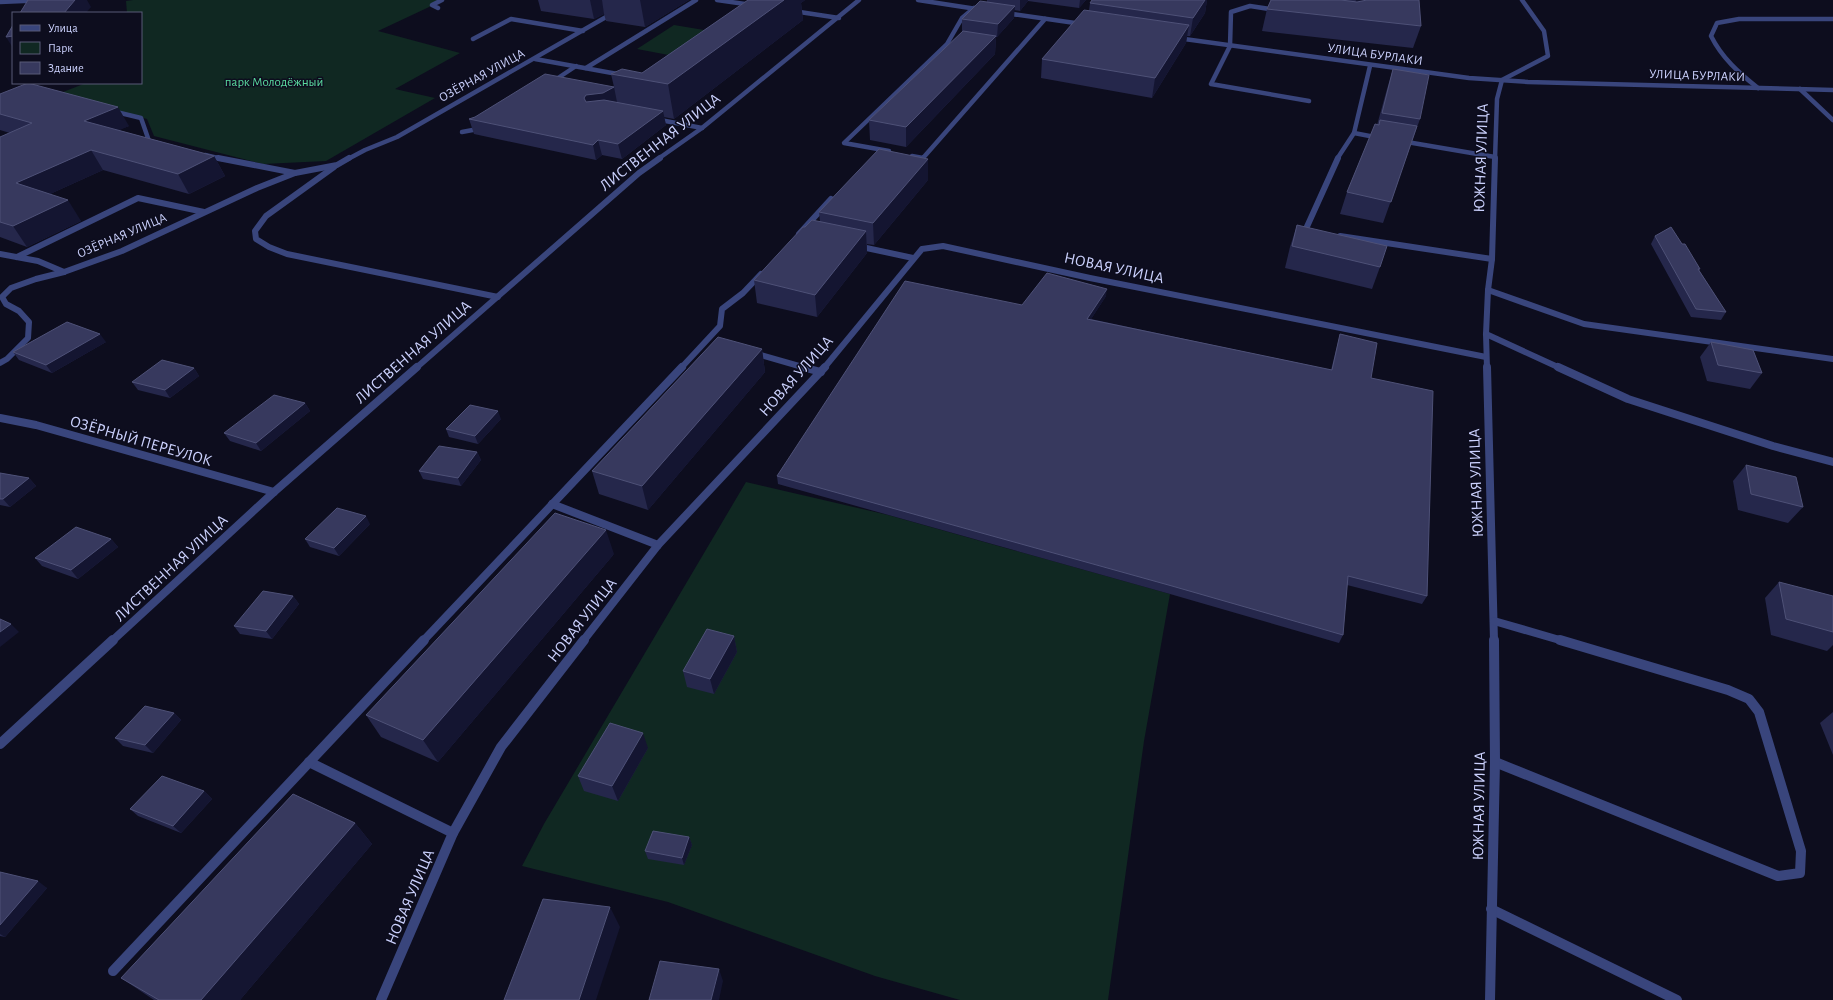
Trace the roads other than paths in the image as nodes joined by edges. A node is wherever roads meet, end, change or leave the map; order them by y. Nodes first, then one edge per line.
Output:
1 (18, 0) edge
2 (46, 0) edge
3 (442, 0) edge
4 (696, 0) edge
5 (717, 0) edge
6 (859, 0) edge
7 (918, 0) edge
8 (1522, 0) edge
9 (27, 1) edge
10 (0, 2) edge
11 (756, 6) edge
12 (438, 8) dead end
13 (622, 8) dead end
14 (974, 8) junction
15 (786, 10) dead end
16 (989, 10) edge
17 (1281, 10) edge
18 (997, 12) edge
19 (839, 18) junction
20 (1045, 19) junction
21 (1833, 19) edge
22 (1091, 26) edge
23 (583, 31) junction
24 (1168, 37) edge
25 (473, 39) dead end
26 (1230, 46) junction
27 (535, 59) junction
28 (576, 66) junction
29 (1370, 66) junction
30 (586, 68) junction
31 (631, 76) edge
32 (1502, 80) junction
33 (548, 85) edge
34 (1758, 88) junction
35 (1800, 89) junction
36 (1833, 90) edge
37 (1309, 101) dead end
38 (105, 109) edge
39 (645, 118) edge
40 (491, 120) edge
41 (1833, 120) edge
42 (702, 128) junction
43 (462, 132) dead end
44 (1354, 133) junction
45 (1385, 138) edge
46 (1393, 140) edge
47 (165, 145) edge
48 (892, 152) edge
49 (195, 153) edge
50 (908, 155) edge
51 (1495, 157) junction
52 (337, 165) junction
53 (295, 173) junction
54 (831, 199) edge
55 (204, 212) junction
56 (1320, 233) edge
57 (798, 234) junction
58 (805, 235) edge
59 (1336, 236) edge
60 (793, 239) edge
61 (852, 245) edge
62 (0, 254) edge
63 (17, 257) junction
64 (913, 258) junction
65 (1492, 259) junction
66 (768, 266) edge
67 (64, 272) junction
68 (1488, 290) junction
69 (498, 297) junction
70 (1486, 334) junction
71 (745, 350) edge
72 (1486, 357) junction
73 (1833, 359) edge
74 (0, 363) edge
75 (821, 372) junction
76 (0, 418) edge
77 (1833, 462) edge
78 (274, 492) junction
79 (552, 504) junction
80 (658, 545) junction
81 (1494, 621) junction
82 (0, 744) edge
83 (309, 762) junction
84 (1495, 762) junction
85 (453, 833) junction
86 (1491, 909) junction
87 (113, 971) dead end
88 (381, 1000) edge
89 (1490, 1000) edge
90 (1677, 1000) edge

1 - 9 street
2 - 9 street
3 - 12 street
4 - 30 street
5 - 11 street
6 - 19 street, ЛИСТВЕННАЯ УЛИЦА
7 - 14 street
8 - 32 street
9 - 10 street
13 - 23 street, ОЗЁРНАЯ УЛИЦА
14 - 16 street
14 - 48 street
15 - 19 street
17 - 26 street
18 - 20 street
19 - 42 street, ЛИСТВЕННАЯ УЛИЦА
20 - 22 street
20 - 50 street
21 - 34 street
23 - 25 street
23 - 27 street, ОЗЁРНАЯ УЛИЦА
24 - 26 street, УЛИЦА БУРЛАКИ
26 - 29 street, УЛИЦА БУРЛАКИ
26 - 37 street
27 - 28 street
27 - 52 street, ОЗЁРНАЯ УЛИЦА
28 - 30 street
28 - 33 street
29 - 32 street, УЛИЦА БУРЛАКИ
29 - 44 street
30 - 31 street
32 - 34 street, УЛИЦА БУРЛАКИ
32 - 51 street, ЮЖНАЯ УЛИЦА
34 - 35 street, УЛИЦА БУРЛАКИ
35 - 36 street, УЛИЦА БУРЛАКИ
35 - 41 street
38 - 47 street
39 - 42 street
40 - 43 street
42 - 69 street, ЛИСТВЕННАЯ УЛИЦА
44 - 45 street
44 - 56 street
46 - 51 street
49 - 53 street
51 - 65 street, ЮЖНАЯ УЛИЦА
52 - 53 street, ОЗЁРНАЯ УЛИЦА
52 - 69 street, ОЗЁРНАЯ УЛИЦА
53 - 55 street, ОЗЁРНАЯ УЛИЦА
54 - 57 street
55 - 63 street
55 - 67 street, ОЗЁРНАЯ УЛИЦА
57 - 58 street
57 - 60 street
59 - 65 street
61 - 64 street
62 - 63 street
63 - 67 street
64 - 72 street, НОВАЯ УЛИЦА
64 - 75 street, НОВАЯ УЛИЦА
65 - 68 street, ЮЖНАЯ УЛИЦА
66 - 79 street
67 - 74 street, ОЗЁРНАЯ УЛИЦА
68 - 70 street, ЮЖНАЯ УЛИЦА
68 - 73 street
69 - 78 street, ЛИСТВЕННАЯ УЛИЦА
70 - 72 street, ЮЖНАЯ УЛИЦА
70 - 77 street
71 - 75 street
72 - 81 street, ЮЖНАЯ УЛИЦА
75 - 80 street, НОВАЯ УЛИЦА
76 - 78 street, ОЗЁРНЫЙ ПЕРЕУЛОК
78 - 82 street, ЛИСТВЕННАЯ УЛИЦА
79 - 80 street
79 - 83 street
80 - 85 street, НОВАЯ УЛИЦА
81 - 84 street, ЮЖНАЯ УЛИЦА
81 - 84 street
83 - 85 street
83 - 87 street
84 - 86 street, ЮЖНАЯ УЛИЦА
85 - 88 street, НОВАЯ УЛИЦА
86 - 89 street, ЮЖНАЯ УЛИЦА
86 - 90 street

